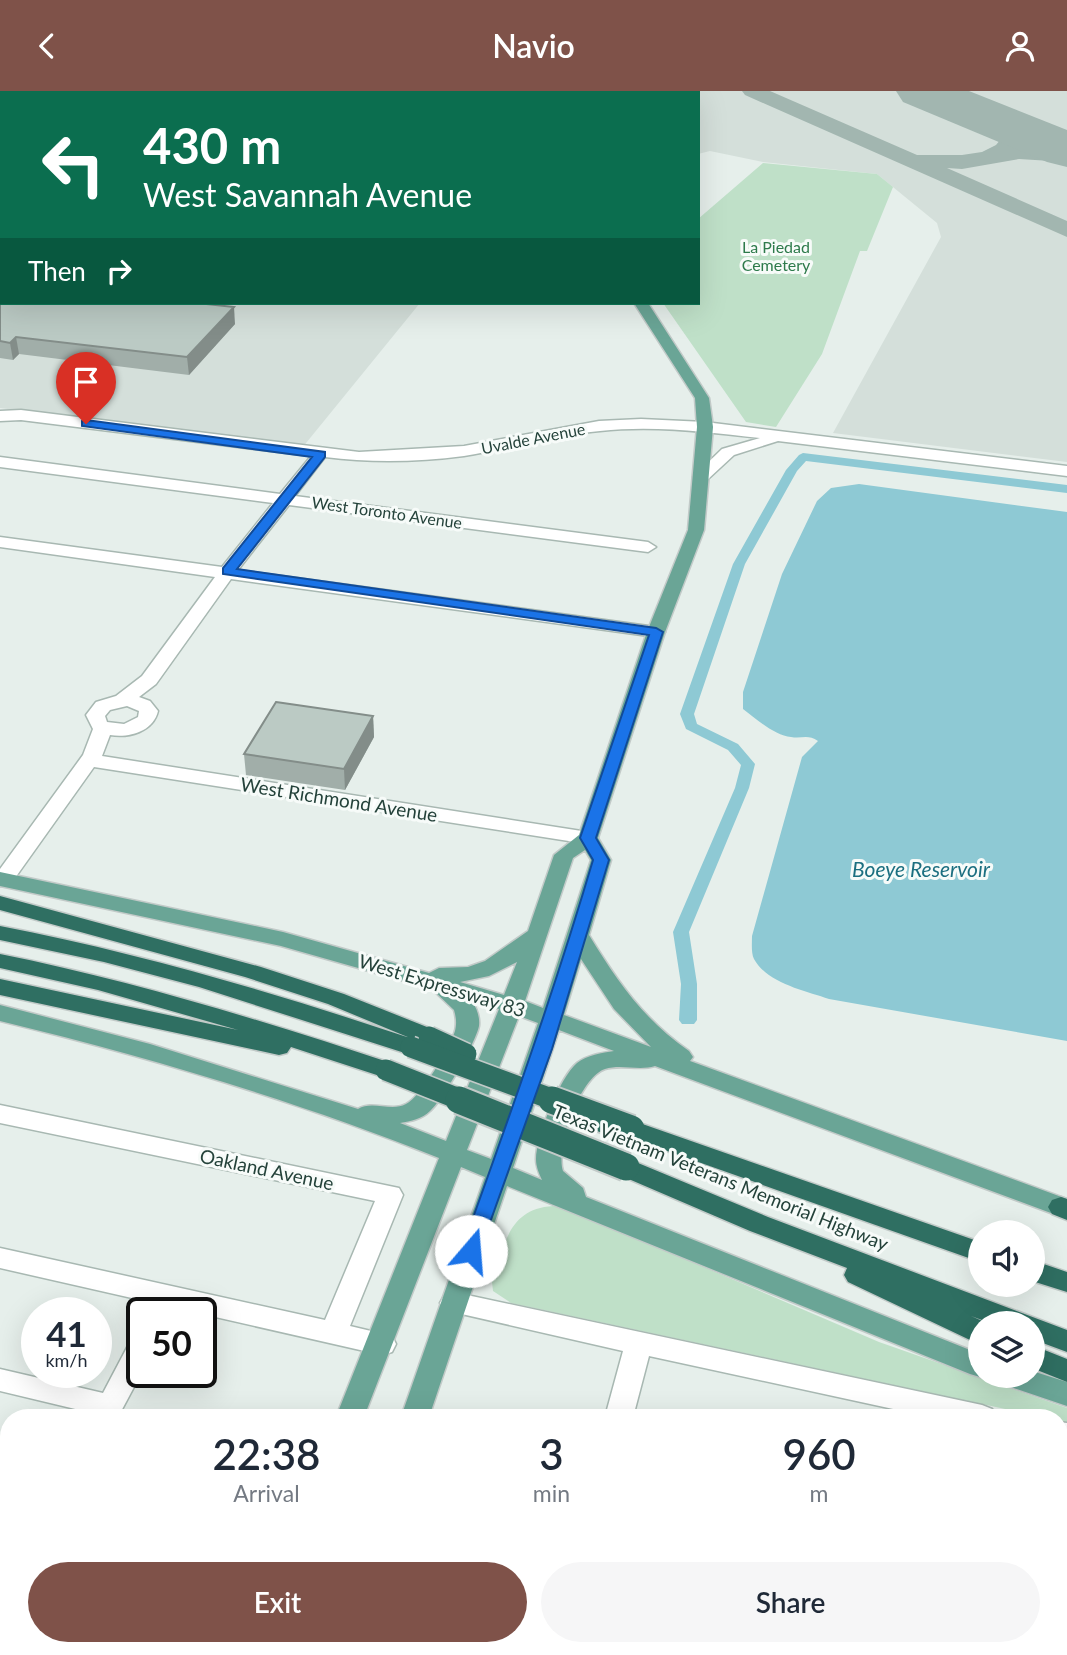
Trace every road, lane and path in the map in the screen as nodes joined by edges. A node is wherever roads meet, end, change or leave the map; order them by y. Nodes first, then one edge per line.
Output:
1 (642, 305) edge
2 (0, 416) edge
3 (705, 427) junction
4 (797, 439) junction
5 (320, 454) junction
6 (0, 462) edge
7 (1067, 471) edge
8 (701, 477) junction
9 (286, 498) junction
10 (0, 542) edge
11 (649, 547) dead end
12 (228, 571) junction
13 (656, 632) junction
14 (149, 680) junction
15 (123, 700) junction
16 (144, 704) junction
17 (103, 727) junction
18 (124, 730) junction
19 (91, 757) junction
20 (588, 838) junction
21 (1, 879) edge
22 (0, 903) edge
23 (0, 933) edge
24 (539, 933) junction
25 (579, 937) junction
26 (0, 961) edge
27 (393, 970) junction
28 (424, 978) junction
29 (0, 987) edge
30 (513, 1005) junction
31 (0, 1013) edge
32 (552, 1019) junction
33 (420, 1042) junction
34 (680, 1065) junction
35 (386, 1070) junction
36 (712, 1076) junction
37 (331, 1108) junction
38 (0, 1114) edge
39 (453, 1154) junction
40 (497, 1171) junction
41 (688, 1193) junction
42 (593, 1209) junction
43 (1065, 1209) edge
44 (968, 1248) edge
45 (0, 1258) edge
46 (1045, 1274) edge
47 (1067, 1282) edge
48 (139, 1297) edge
49 (453, 1303) junction
50 (987, 1311) edge
51 (217, 1312) edge
52 (968, 1326) edge
53 (334, 1331) junction
54 (1045, 1333) edge
55 (1067, 1341) edge
56 (639, 1342) junction
57 (382, 1344) junction
58 (968, 1361) edge
59 (1045, 1362) edge
60 (1067, 1371) edge
61 (126, 1376) edge
62 (0, 1380) edge
63 (1045, 1387) edge
64 (1067, 1394) edge
65 (97, 1409) edge
66 (109, 1409) edge
67 (354, 1409) edge
68 (418, 1409) edge
69 (621, 1409) edge
70 (945, 1409) edge

1 - 3 main road
2 - 5 street, Uvalde Avenue
3 - 4 street, Uvalde Avenue
3 - 5 street, Uvalde Avenue
3 - 8 main road
4 - 7 street, Uvalde Avenue
4 - 8 street
5 - 9 street
6 - 9 street, West Toronto Avenue
8 - 13 main road
9 - 11 street, West Toronto Avenue
9 - 12 street
10 - 12 street
12 - 13 street
12 - 14 street
13 - 20 main road
14 - 15 street
14 - 16 street
15 - 16 street
15 - 17 street
16 - 18 street
17 - 18 street
17 - 19 street
18 - 19 street
19 - 20 street, West Richmond Avenue
19 - 21 street
20 - 24 main road
20 - 25 main road
21 - 27 main road, West Expressway 83
22 - 33 highway
23 - 33 highway, Texas Vietnam Veterans Memorial Highway
24 - 27 main road
24 - 30 main road
25 - 32 main road
25 - 36 main road
26 - 35 highway, Texas Vietnam Veterans Memorial Highway
27 - 28 main road, West Expressway 83
28 - 30 main road, West Expressway 83
28 - 37 main road
29 - 35 highway
30 - 32 main road, West Expressway 83
30 - 39 main road
31 - 37 main road
32 - 34 main road, West Expressway 83
32 - 40 main road
33 - 44 highway, Texas Vietnam Veterans Memorial Highway, bridge
34 - 36 main road, West Expressway 83
34 - 42 main road
35 - 41 highway, Texas Vietnam Veterans Memorial Highway, bridge
36 - 43 main road, West Expressway 83
37 - 39 main road
38 - 53 street, Oakland Avenue
39 - 40 main road
39 - 57 main road
40 - 42 main road
40 - 49 main road
41 - 50 highway, Texas Vietnam Veterans Memorial Highway
41 - 52 highway
42 - 58 main road
45 - 48 street
46 - 47 highway
49 - 56 street
49 - 68 main road
51 - 53 street
53 - 57 street
54 - 55 highway
56 - 69 street
56 - 70 street
57 - 67 main road
59 - 60 highway
61 - 66 street
62 - 65 street
63 - 64 main road

